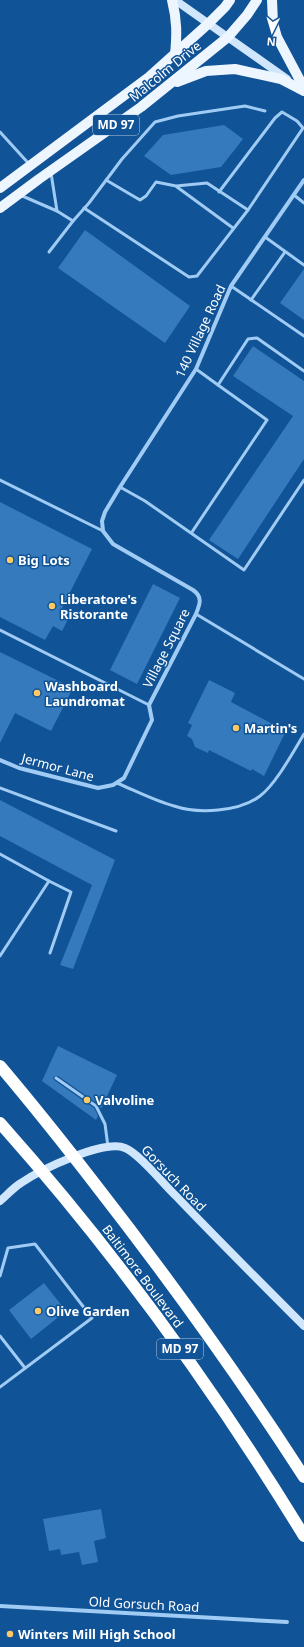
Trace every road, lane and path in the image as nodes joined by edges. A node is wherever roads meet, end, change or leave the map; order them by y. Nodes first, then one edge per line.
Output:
1 (173, 0) edge
2 (230, 0) edge
3 (257, 0) edge
4 (272, 0) edge
5 (208, 24) junction
6 (228, 38) junction
7 (176, 55) junction
8 (166, 87) junction
9 (304, 90) edge
10 (265, 111) dead end
11 (0, 132) edge
12 (31, 166) junction
13 (50, 171) junction
14 (106, 180) junction
15 (304, 180) edge
16 (176, 186) junction
17 (0, 188) edge
18 (219, 192) junction
19 (18, 194) junction
20 (294, 195) junction
21 (304, 203) edge
22 (0, 208) edge
23 (84, 208) junction
24 (248, 210) junction
25 (57, 211) junction
26 (73, 221) junction
27 (234, 228) junction
28 (265, 237) junction
29 (49, 252) dead end
30 (285, 252) junction
31 (304, 265) edge
32 (231, 286) junction
33 (251, 300) junction
34 (304, 336) edge
35 (196, 369) junction
36 (304, 371) edge
37 (218, 385) junction
38 (0, 480) edge
39 (304, 480) edge
40 (120, 487) junction
41 (103, 531) junction
42 (192, 532) junction
43 (196, 614) junction
44 (0, 630) edge
45 (304, 679) edge
46 (149, 705) junction
47 (304, 734) edge
48 (0, 760) edge
49 (117, 783) junction
50 (0, 788) edge
51 (116, 831) dead end
52 (0, 854) edge
53 (48, 881) junction
54 (50, 954) dead end
55 (0, 956) edge
56 (0, 1066) edge
57 (56, 1078) dead end
58 (0, 1123) edge
59 (108, 1147) junction
60 (74, 1157) junction
61 (42, 1171) junction
62 (0, 1201) edge
63 (0, 1276) edge
64 (304, 1326) edge
65 (0, 1336) edge
66 (25, 1368) junction
67 (0, 1387) edge
68 (304, 1478) edge
69 (304, 1536) edge
70 (0, 1606) edge
71 (287, 1622) dead end

1 - 5 street
1 - 7 main road
2 - 5 main road, MD 97
3 - 6 main road, MD 97
4 - 9 main road
5 - 6 street
5 - 7 main road, Malcolm Drive / MD 97
6 - 8 main road, Malcolm Drive / MD 97
6 - 9 street
7 - 12 main road, Malcolm Drive / MD 97
8 - 9 main road
8 - 13 main road, Malcolm Drive / MD 97
10 - 14 lane
11 - 12 lane
12 - 17 main road, Malcolm Drive / MD 97
13 - 19 main road, Malcolm Drive / MD 97
13 - 25 lane
14 - 16 lane
14 - 23 lane
15 - 20 street, 140 Village Road
16 - 18 lane
16 - 27 lane
18 - 24 lane
18 - 24 lane
19 - 22 main road, Malcolm Drive / MD 97
19 - 25 lane
20 - 21 lane
20 - 28 street, 140 Village Road
23 - 26 lane
23 - 27 lane
24 - 27 lane
25 - 26 lane
26 - 29 lane
28 - 30 lane
28 - 32 street, 140 Village Road
30 - 31 lane
30 - 33 lane
32 - 33 lane
32 - 35 street, 140 Village Road
33 - 34 lane
35 - 37 lane
35 - 40 street, 140 Village Road
36 - 37 lane
37 - 42 lane
38 - 41 lane
39 - 42 lane
40 - 41 street, 140 Village Road
40 - 42 lane
41 - 43 street, Village Square
43 - 45 lane
43 - 46 street, Village Square
44 - 46 lane
46 - 49 street, Village Square
47 - 49 lane
48 - 49 street, Jermor Lane
50 - 51 lane
52 - 53 lane
53 - 54 lane
53 - 55 lane
56 - 60 highway, Baltimore Boulevard / MD 97
57 - 59 lane
58 - 61 highway, Baltimore Boulevard / MD 97
59 - 60 street, Gorsuch Road
59 - 64 street, Gorsuch Road
60 - 61 street, Gorsuch Road
60 - 68 highway, Baltimore Boulevard / MD 97
61 - 62 street, Gorsuch Road
61 - 69 highway, Baltimore Boulevard / MD 97
63 - 66 lane
65 - 66 lane
66 - 67 lane
70 - 71 street, Old Gorsuch Road

